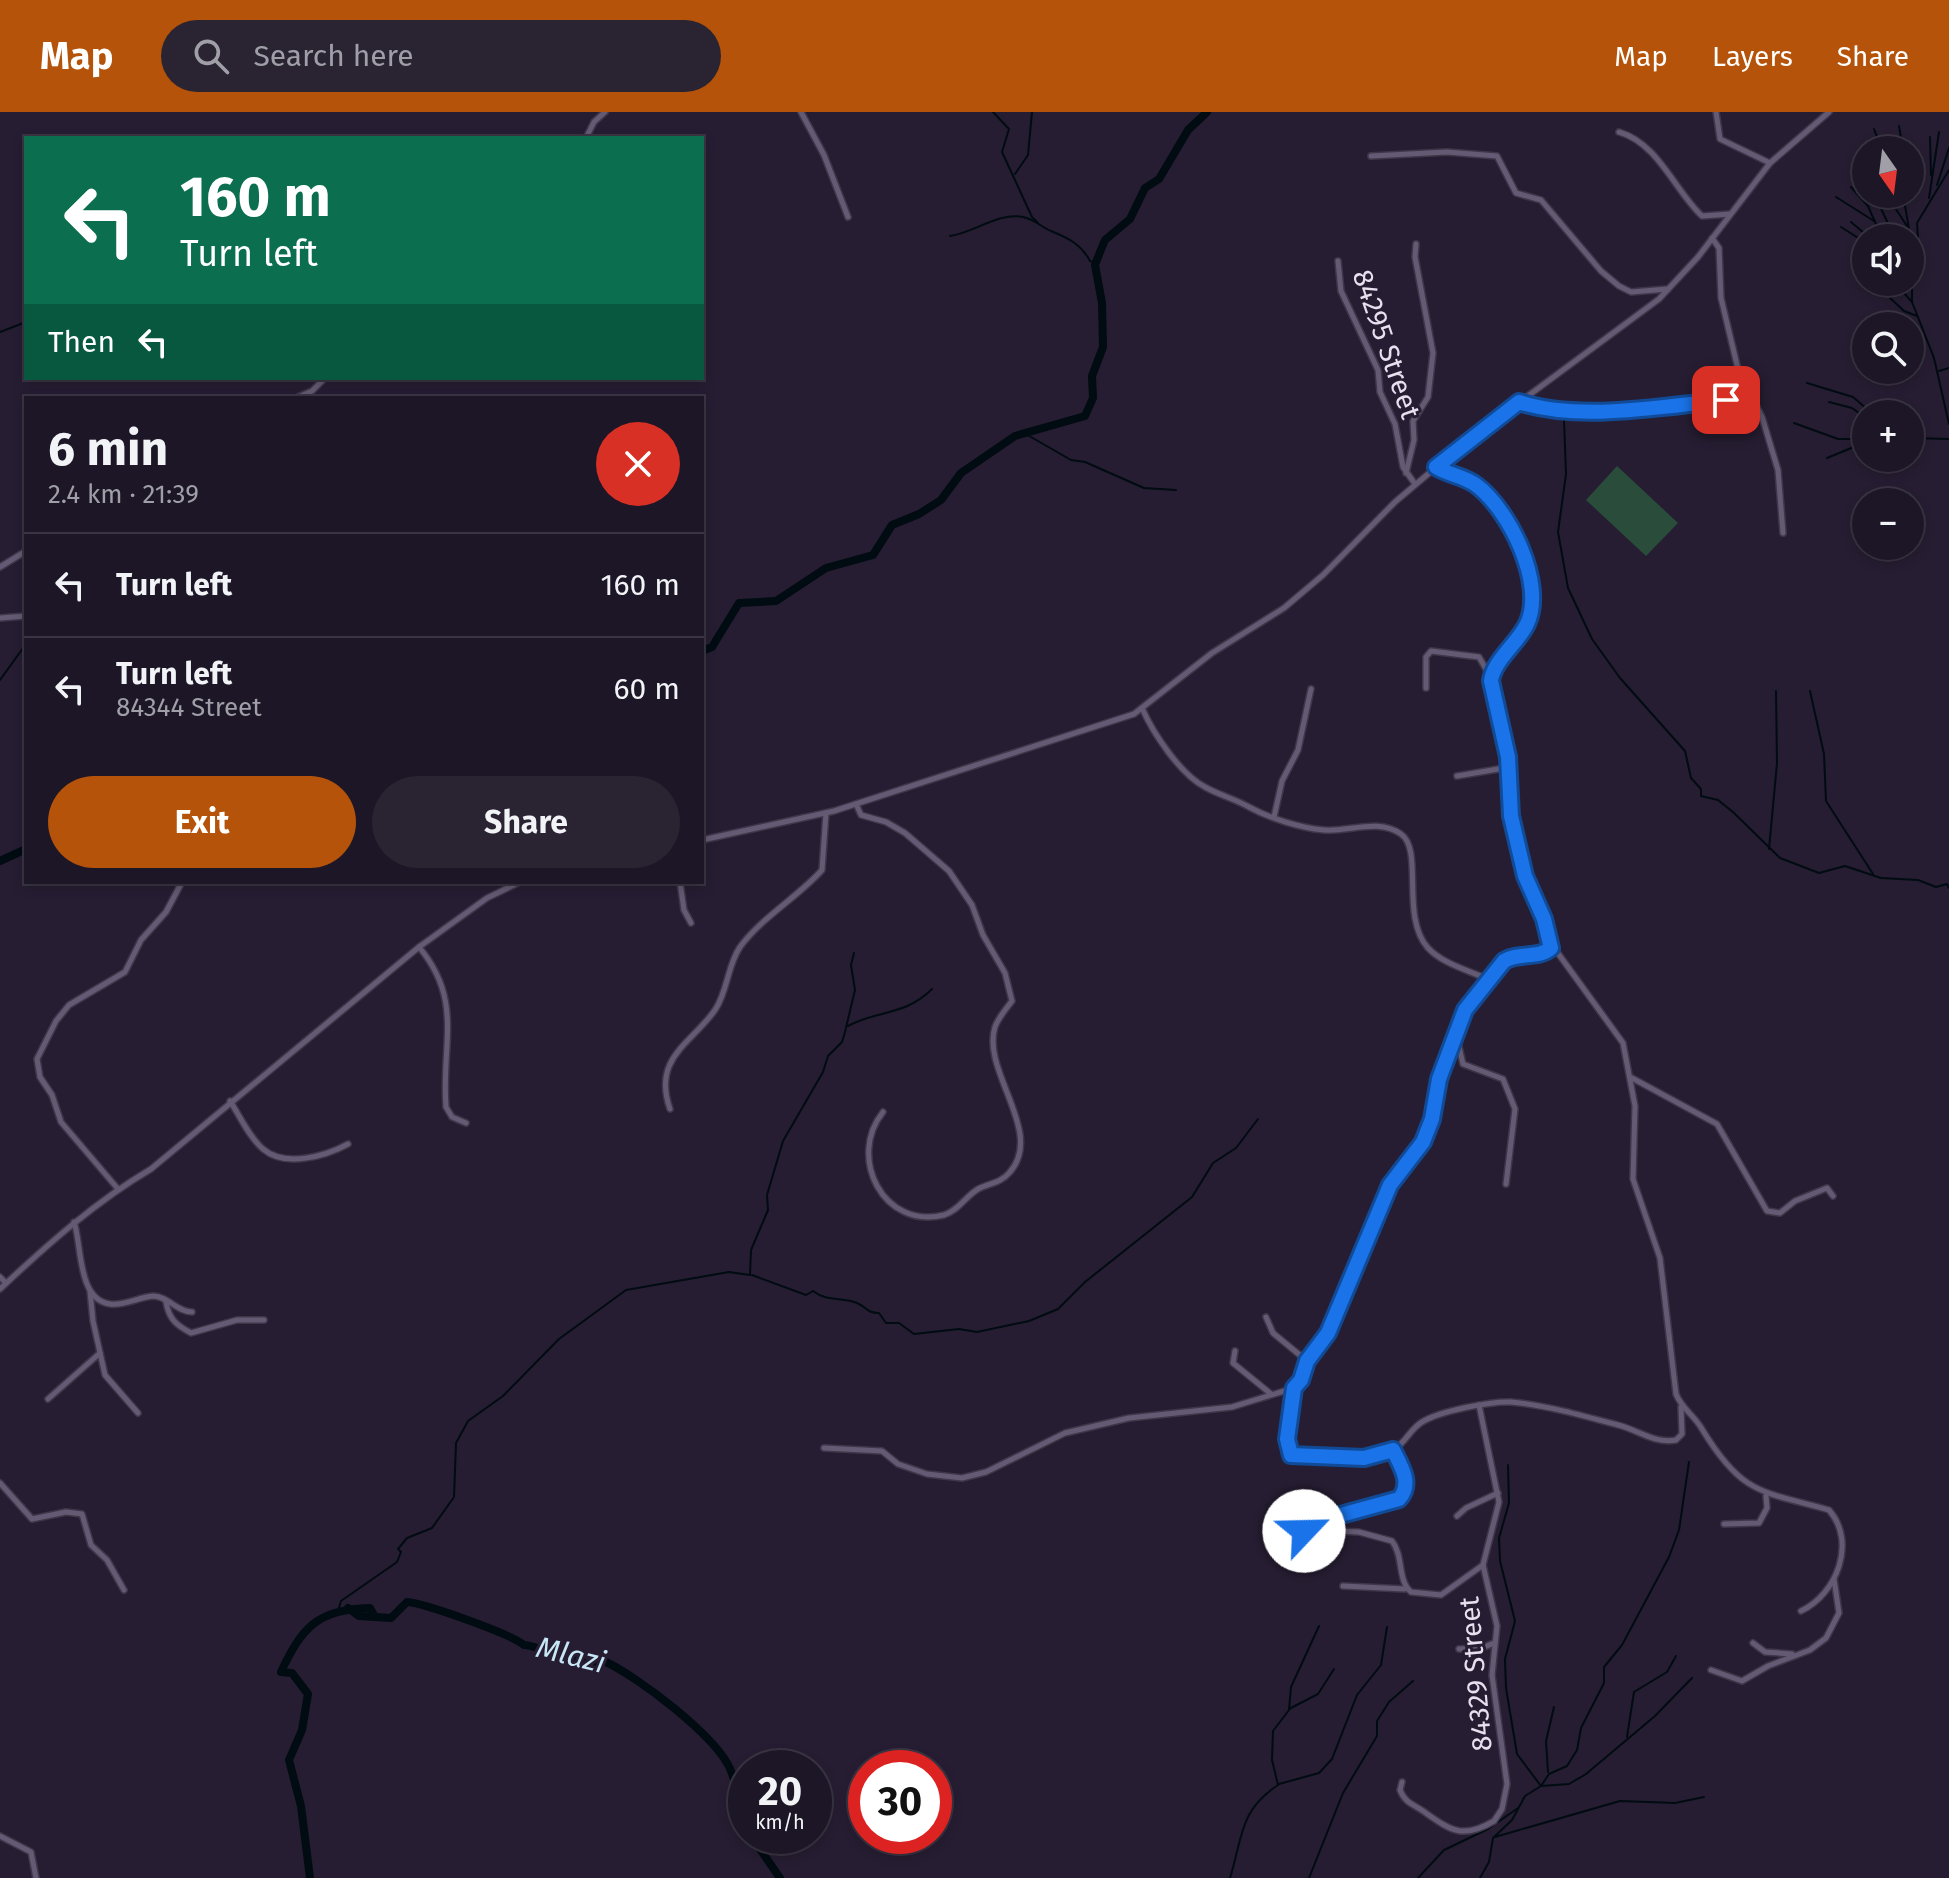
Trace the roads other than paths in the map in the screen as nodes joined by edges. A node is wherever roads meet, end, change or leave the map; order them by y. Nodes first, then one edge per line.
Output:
1 (605, 112) edge
2 (801, 112) edge
3 (1716, 112) edge
4 (1829, 112) edge
5 (1619, 132) dead end
6 (587, 136) edge
7 (1371, 156) dead end
8 (1770, 163) junction
9 (1731, 214) junction
10 (848, 217) dead end
11 (1712, 238) junction
12 (1416, 244) dead end
13 (1338, 261) dead end
14 (1669, 289) junction
15 (323, 380) edge
16 (1744, 382) junction
17 (301, 396) edge
18 (1752, 396) junction
19 (1739, 398) junction
20 (1519, 402) junction
21 (1436, 467) junction
22 (1405, 474) junction
23 (1415, 484) junction
24 (1783, 533) dead end
25 (24, 552) edge
26 (0, 567) edge
27 (24, 616) edge
28 (0, 618) edge
29 (1491, 677) junction
30 (1426, 688) dead end
31 (1311, 689) dead end
32 (1142, 708) junction
33 (1510, 767) junction
34 (1457, 776) dead end
35 (856, 804) junction
36 (826, 813) junction
37 (1274, 817) junction
38 (704, 840) edge
39 (181, 884) edge
40 (516, 884) edge
41 (680, 884) edge
42 (691, 923) dead end
43 (1551, 941) junction
44 (419, 947) junction
45 (1487, 979) junction
46 (1455, 1033) junction
47 (1631, 1077) junction
48 (230, 1101) junction
49 (670, 1109) dead end
50 (883, 1112) dead end
51 (466, 1123) dead end
52 (348, 1144) dead end
53 (1506, 1184) dead end
54 (118, 1189) junction
55 (1833, 1196) dead end
56 (74, 1222) junction
57 (0, 1277) edge
58 (6, 1283) junction
59 (0, 1289) edge
60 (90, 1290) junction
61 (166, 1301) junction
62 (192, 1312) dead end
63 (1266, 1317) dead end
64 (264, 1320) dead end
65 (1235, 1351) dead end
66 (101, 1352) junction
67 (1307, 1361) junction
68 (1294, 1388) junction
69 (1271, 1394) junction
70 (48, 1399) dead end
71 (1479, 1405) junction
72 (1681, 1406) junction
73 (138, 1413) dead end
74 (824, 1448) dead end
75 (1393, 1450) junction
76 (0, 1483) edge
77 (1498, 1493) junction
78 (1766, 1495) junction
79 (1457, 1516) dead end
80 (1335, 1517) junction
81 (1724, 1524) dead end
82 (1305, 1535) dead end
83 (1483, 1565) junction
84 (1834, 1578) junction
85 (1343, 1586) dead end
86 (1406, 1589) junction
87 (124, 1590) dead end
88 (1801, 1611) dead end
89 (1495, 1642) junction
90 (1753, 1643) dead end
91 (1459, 1649) dead end
92 (1797, 1655) junction
93 (1711, 1670) dead end
94 (1402, 1782) dead end
95 (0, 1836) edge
96 (36, 1878) edge

1 - 6 street
2 - 10 street
3 - 8 street
4 - 8 street
5 - 9 street
7 - 14 street
8 - 9 street
9 - 11 street
11 - 14 street
11 - 16 street
12 - 22 street
13 - 22 street, 84295 Street
14 - 20 street
15 - 17 street
16 - 18 street
16 - 19 street
18 - 19 street
18 - 24 street
19 - 20 street
20 - 21 street
21 - 23 street
21 - 29 street
22 - 23 street
23 - 32 street
25 - 26 street
27 - 28 street
29 - 30 street
29 - 33 street
31 - 37 street
32 - 35 street
32 - 37 street
33 - 34 street
33 - 43 street
35 - 36 street
35 - 50 street
36 - 38 street
36 - 49 street
37 - 45 street
39 - 54 street
40 - 44 street
41 - 42 street
43 - 45 street
43 - 47 street
44 - 48 street
44 - 51 street
45 - 46 street
46 - 53 street
46 - 67 street
47 - 55 street
47 - 72 street
48 - 52 street
48 - 54 street
54 - 56 street
56 - 58 street
56 - 60 street
57 - 58 street
58 - 59 street
60 - 61 street
60 - 66 street
61 - 62 street
61 - 64 street
63 - 67 street
65 - 69 street
66 - 70 street
66 - 73 street
67 - 68 street
68 - 69 street
68 - 75 street
69 - 74 street
71 - 72 street
71 - 75 street
71 - 77 street, 84329 Street
72 - 78 street
75 - 80 street
76 - 87 street
77 - 79 street
77 - 83 street, 84329 Street
78 - 81 street
78 - 84 street
80 - 82 street
80 - 86 street
83 - 86 street
83 - 89 street, 84329 Street
84 - 88 street
84 - 92 street
85 - 86 street
89 - 91 street
89 - 94 street, 84329 Street
90 - 92 street
92 - 93 street
95 - 96 street

